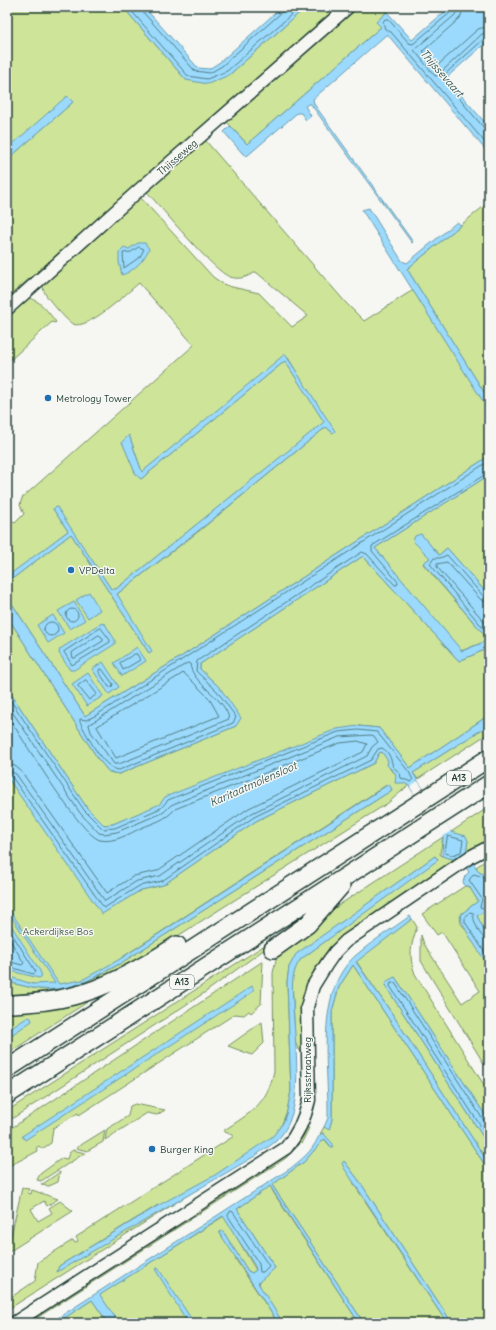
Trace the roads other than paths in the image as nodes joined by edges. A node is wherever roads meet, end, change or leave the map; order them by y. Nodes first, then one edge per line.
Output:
1 (348, 7) edge
2 (7, 309) edge
3 (489, 758) edge
4 (489, 784) edge
5 (489, 847) edge
6 (356, 870) junction
7 (285, 889) junction
8 (273, 949) dead end
9 (13, 1004) dead end
10 (7, 1069) edge
11 (7, 1095) edge
12 (14, 1323) edge

1 - 2 street, Thijsseweg
3 - 7 highway, A13
4 - 6 highway, A13
5 - 12 street, Rijksstraatweg
6 - 8 highway, A13
6 - 11 highway, A13
7 - 9 highway, A13
7 - 10 highway, A13

